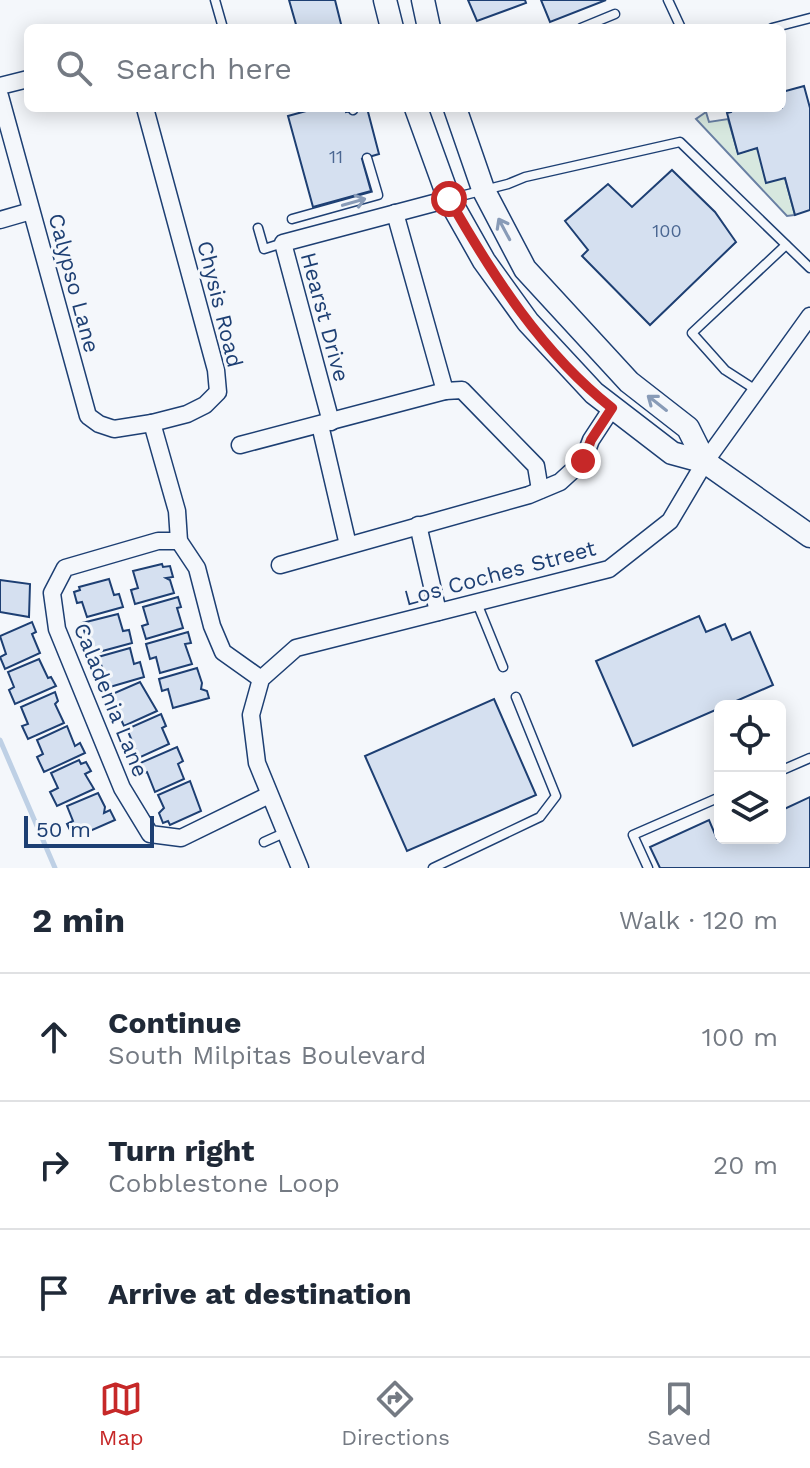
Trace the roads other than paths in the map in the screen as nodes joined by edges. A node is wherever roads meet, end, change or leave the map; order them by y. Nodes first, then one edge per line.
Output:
1 (215, 0) edge
2 (385, 0) edge
3 (423, 0) edge
4 (668, 0) edge
5 (615, 14) dead end
6 (810, 18) edge
7 (222, 24) edge
8 (391, 24) edge
9 (428, 24) edge
10 (591, 24) edge
11 (679, 24) edge
12 (786, 24) edge
13 (24, 80) edge
14 (0, 86) edge
15 (0, 96) edge
16 (146, 112) edge
17 (417, 112) edge
18 (456, 112) edge
19 (367, 158) dead end
20 (483, 189) junction
21 (449, 199) junction
22 (31, 211) junction
23 (395, 213) junction
24 (292, 219) dead end
25 (0, 220) edge
26 (258, 228) dead end
27 (283, 243) junction
28 (786, 245) junction
29 (810, 268) edge
30 (810, 316) edge
31 (756, 390) junction
32 (445, 391) junction
33 (612, 408) junction
34 (152, 423) junction
35 (326, 424) junction
36 (240, 445) dead end
37 (705, 462) junction
38 (540, 490) junction
39 (418, 525) junction
40 (810, 536) edge
41 (179, 541) junction
42 (348, 545) junction
43 (280, 565) dead end
44 (477, 602) junction
45 (438, 612) junction
46 (503, 667) dead end
47 (261, 679) junction
48 (516, 697) dead end
49 (810, 758) edge
50 (786, 768) edge
51 (269, 795) junction
52 (714, 800) edge
53 (286, 838) junction
54 (264, 842) dead end
55 (300, 868) edge
56 (433, 868) edge
57 (648, 868) edge

1 - 7 lane
2 - 8 main road
3 - 9 main road
4 - 11 lane
5 - 10 lane
6 - 12 lane
13 - 14 street
15 - 22 street, Calypso Lane
16 - 34 street, Chysis Road
17 - 21 main road
18 - 20 main road
24 -> 19 lane
20 - 21 lane
20 - 28 lane
37 -> 20 main road
21 - 23 street, Hearst Drive
21 - 33 main road
22 - 25 street
22 - 34 street, Calypso Lane
23 - 27 street, Hearst Drive
23 - 32 street
26 - 27 lane
27 - 35 street, Hearst Drive
28 - 29 lane
28 - 31 lane
30 - 31 street, Los Coches Street
31 - 37 street, Los Coches Street
32 - 35 street
32 - 38 street
33 - 37 main road
33 - 38 street
34 - 41 street
35 - 36 street
35 - 42 street, Hearst Drive
37 - 40 main road
37 - 44 street, Los Coches Street
38 - 39 street
39 - 42 street
39 - 45 street
41 - 47 street
41 - 51 street, Caladenia Lane
42 - 43 street
44 - 45 street, Los Coches Street
44 - 46 lane
45 - 47 street, Los Coches Street
47 - 51 street
48 - 56 lane
49 - 50 lane
51 - 53 street
52 - 57 lane
53 - 54 lane
53 - 55 street

